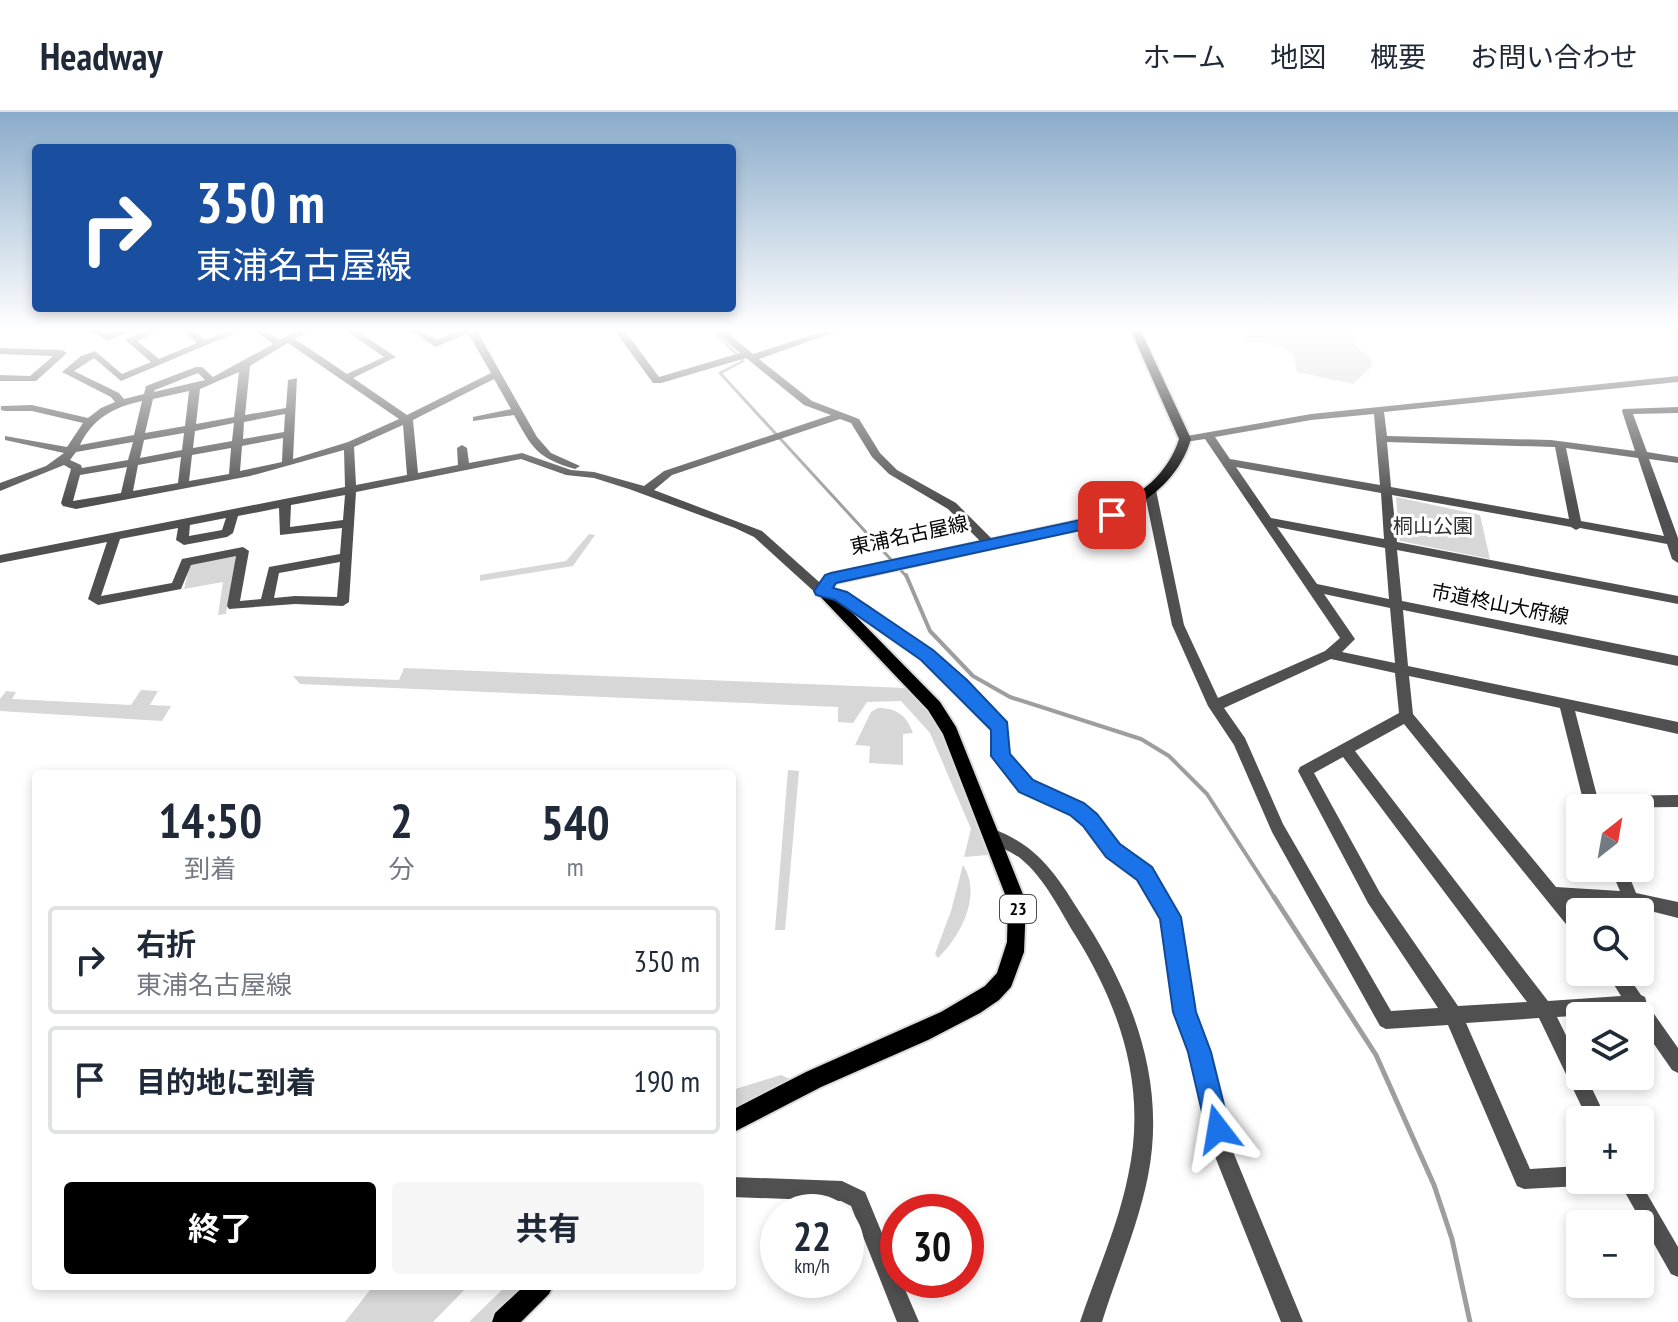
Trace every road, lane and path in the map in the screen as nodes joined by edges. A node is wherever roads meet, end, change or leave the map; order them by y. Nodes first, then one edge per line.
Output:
1 (99, 387) edge
2 (151, 387) edge
3 (192, 387) edge
4 (195, 387) edge
5 (243, 387) edge
6 (293, 387) edge
7 (360, 387) edge
8 (467, 387) edge
9 (502, 387) edge
10 (788, 387) edge
11 (1162, 387) edge
12 (1596, 387) edge
13 (146, 396) junction
14 (122, 403) junction
15 (2, 410) edge
16 (291, 410) junction
17 (1379, 410) junction
18 (1678, 410) edge
19 (516, 411) junction
20 (839, 416) junction
21 (240, 419) junction
22 (477, 419) dead end
23 (408, 420) junction
24 (88, 421) junction
25 (190, 428) junction
26 (289, 434) junction
27 (1209, 436) junction
28 (9, 438) dead end
29 (137, 438) junction
30 (1185, 439) junction
31 (1381, 439) junction
32 (237, 443) junction
33 (349, 445) junction
34 (1560, 445) junction
35 (462, 448) dead end
36 (187, 453) junction
37 (1640, 453) junction
38 (67, 454) junction
39 (1678, 460) edge
40 (287, 462) junction
41 (1228, 462) junction
42 (132, 463) junction
43 (464, 467) junction
44 (75, 473) junction
45 (234, 474) junction
46 (594, 475) junction
47 (413, 477) junction
48 (183, 484) junction
49 (0, 487) edge
50 (351, 490) junction
51 (1150, 490) junction
52 (1385, 490) junction
53 (645, 491) junction
54 (126, 495) junction
55 (285, 503) junction
56 (233, 513) junction
57 (1268, 521) junction
58 (185, 523) junction
59 (349, 523) junction
60 (1576, 526) junction
61 (115, 536) junction
62 (1675, 542) edge
63 (991, 545) junction
64 (1391, 546) junction
65 (346, 557) junction
66 (0, 559) edge
67 (1678, 559) edge
68 (1314, 588) junction
69 (822, 592) junction
70 (1678, 600) edge
71 (267, 603) junction
72 (1395, 603) junction
73 (1330, 654) junction
74 (1678, 661) edge
75 (1400, 668) junction
76 (1566, 705) junction
77 (1215, 706) junction
78 (1406, 716) junction
79 (1678, 728) edge
80 (1346, 750) junction
81 (1589, 794) edge
82 (1678, 801) edge
83 (1654, 802) edge
84 (993, 836) junction
85 (1552, 894) junction
86 (1615, 898) edge
87 (1654, 904) edge
88 (1678, 910) edge
89 (1566, 912) edge
90 (1626, 986) edge
91 (1638, 1002) edge
92 (1566, 1008) edge
93 (1544, 1010) junction
94 (1453, 1015) junction
95 (1654, 1026) edge
96 (1678, 1064) edge
97 (1591, 1106) edge
98 (736, 1120) edge
99 (1566, 1177) edge
100 (736, 1187) edge
101 (1636, 1194) edge
102 (1678, 1267) edge
103 (537, 1290) edge
104 (504, 1322) edge
105 (908, 1322) edge
106 (1091, 1322) edge
107 (1292, 1322) edge

1 - 14 street
2 - 13 street
3 - 13 street
4 - 25 street
5 - 21 street
6 - 16 street
7 - 23 street
8 - 23 street
9 - 19 street
10 - 20 street
11 - 30 main road
12 - 17 street
13 - 14 street
13 - 29 street
14 - 24 street
15 - 24 street
16 - 21 street
16 - 26 street
17 - 27 street
17 - 31 street
18 - 37 street
19 - 22 street
19 - 46 street
20 - 53 street
20 - 63 street
21 - 25 street
21 - 32 street
23 - 33 street
23 - 47 street
24 - 38 street
25 - 29 street
25 - 36 street
26 - 32 street
26 - 40 street
27 - 30 street
27 - 41 street
28 - 38 street
29 - 38 street
29 - 42 street
30 - 51 main road, 東浦名古屋線
31 - 34 street
31 - 52 street
32 - 36 street
32 - 45 street
33 - 40 street
33 - 50 street
34 - 37 street
34 - 60 street
35 - 43 street
36 - 42 street
36 - 48 street
37 - 39 street
37 - 62 street
38 - 44 street
38 - 49 street
40 - 45 street
41 - 52 street
41 - 57 street
42 - 44 street
42 - 54 street
43 - 46 street
43 - 47 street
44 - 54 street
45 - 48 street
46 - 53 street
47 - 50 street
48 - 54 street
50 - 55 street
50 - 59 street
51 - 63 main road, 東浦名古屋線
51 - 77 street
52 - 60 street
52 - 64 street
53 - 69 street
55 - 56 street
55 - 59 street
56 - 58 street
56 - 58 street
57 - 64 street
57 - 68 street
58 - 61 street
59 - 65 street
60 - 62 street
61 - 66 street
61 - 71 street
62 - 67 street
63 - 69 main road, 東浦名古屋線
64 - 70 street
64 - 72 street
65 - 71 street
65 - 71 street
68 - 72 street, 市道柊山大府線
68 - 73 street
69 - 84 main road, 23
69 - 107 street
72 - 74 street, 市道柊山大府線
72 - 75 street
73 - 75 street
73 - 77 street
75 - 76 street
75 - 78 street
76 - 79 street
76 - 81 street
77 - 94 street
78 - 80 street
78 - 85 street
80 - 93 street
80 - 94 street
82 - 83 street
84 - 98 main road, 23
84 - 106 street
85 - 86 street
85 - 89 street
87 - 88 street
90 - 91 street
92 - 93 street
93 - 94 street
93 - 97 street
94 - 99 street
95 - 96 street
100 - 105 street
101 - 102 street
103 - 104 main road

